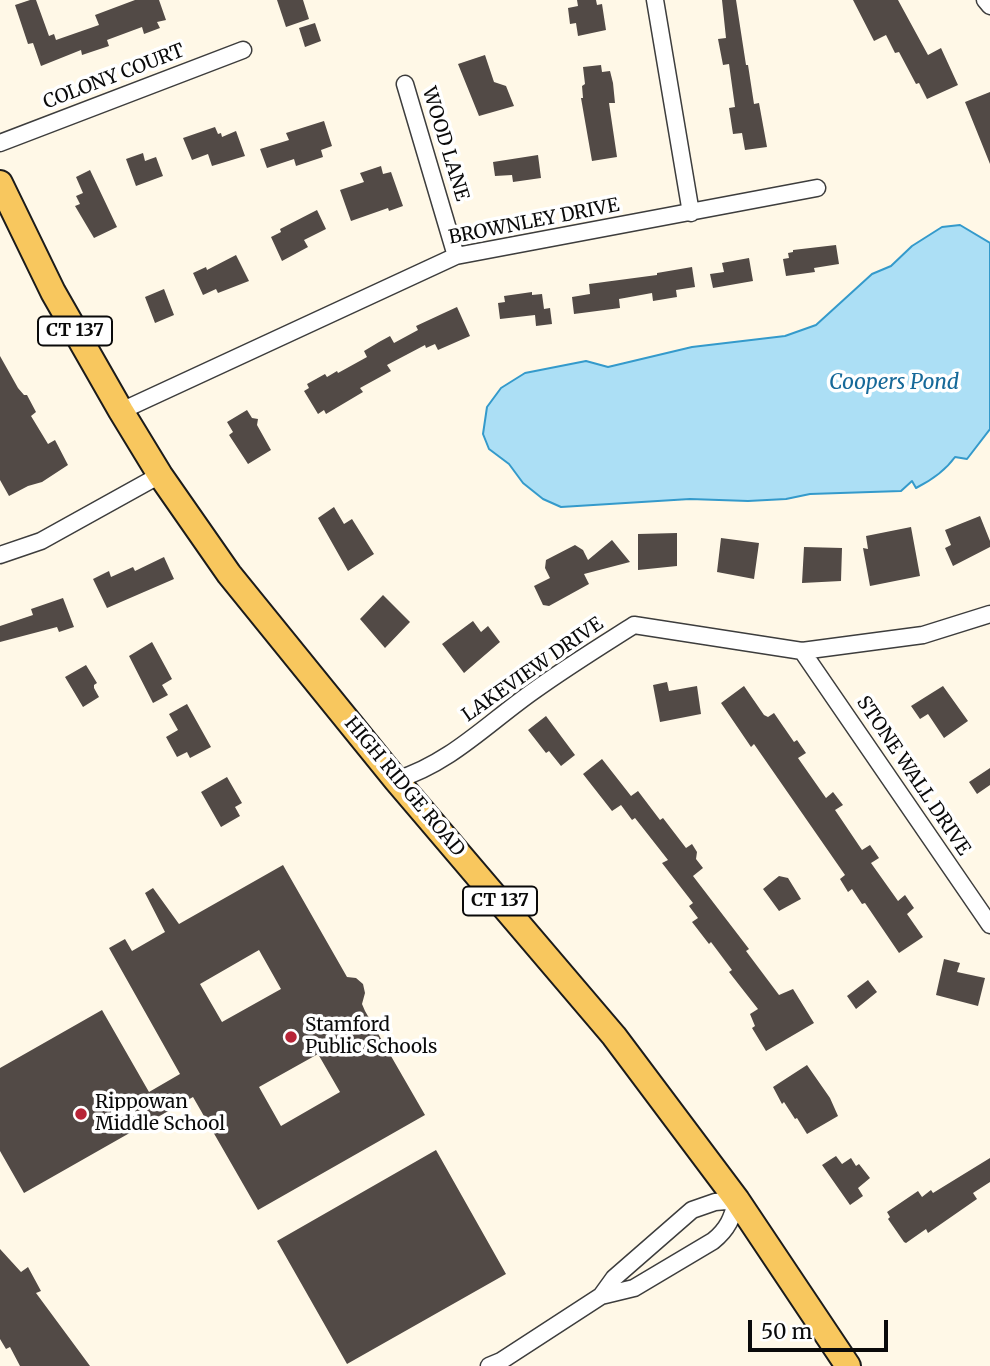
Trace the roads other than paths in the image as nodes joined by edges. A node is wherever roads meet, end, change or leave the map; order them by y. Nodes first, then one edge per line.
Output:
1 (655, 0) edge
2 (985, 0) edge
3 (990, 6) edge
4 (243, 50) dead end
5 (405, 84) dead end
6 (0, 143) edge
7 (0, 183) edge
8 (817, 188) dead end
9 (6, 208) edge
10 (691, 213) junction
11 (456, 256) junction
12 (121, 411) junction
13 (160, 475) junction
14 (0, 555) edge
15 (990, 614) edge
16 (802, 651) junction
17 (396, 780) junction
18 (990, 925) edge
19 (737, 1200) junction
20 (601, 1296) junction
21 (489, 1366) edge
22 (848, 1366) edge

1 - 10 street
2 - 3 street
4 - 6 street, COLONY COURT
5 - 11 street, WOOD LANE
7 - 9 main road, HIGH RIDGE ROAD / CT 137
8 - 10 street, BROWNLEY DRIVE
9 - 12 main road, HIGH RIDGE ROAD / CT 137
10 - 11 street, BROWNLEY DRIVE
11 - 12 street, BROWNLEY DRIVE
12 - 13 main road, HIGH RIDGE ROAD / CT 137
13 - 14 street
13 - 17 main road, HIGH RIDGE ROAD / CT 137
15 - 16 street, LAKEVIEW DRIVE
16 - 17 street, LAKEVIEW DRIVE
16 - 18 street, STONE WALL DRIVE
17 - 19 main road, HIGH RIDGE ROAD / CT 137
19 - 20 street
19 - 20 street
19 - 22 main road, HIGH RIDGE ROAD / CT 137
20 - 21 street

